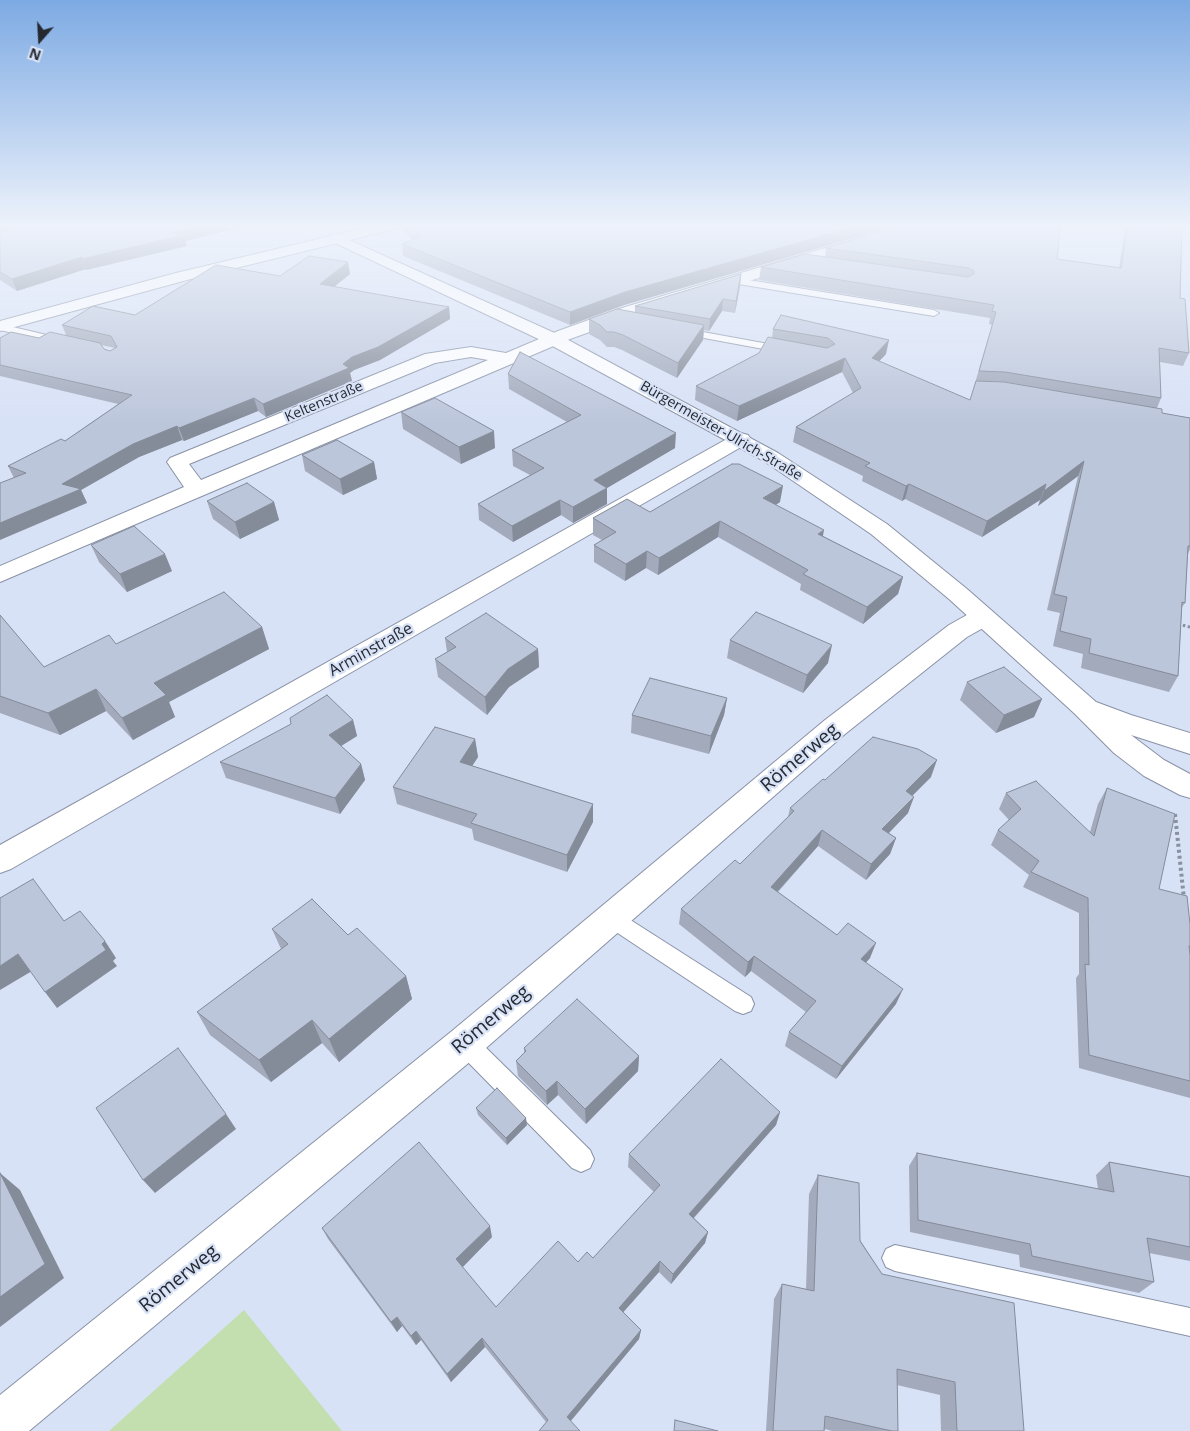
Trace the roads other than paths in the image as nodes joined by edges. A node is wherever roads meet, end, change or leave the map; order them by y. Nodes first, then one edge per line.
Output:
1 (125, 292) edge
2 (453, 292) edge
3 (693, 292) edge
4 (803, 292) edge
5 (934, 313) dead end
6 (610, 318) junction
7 (629, 322) edge
8 (0, 326) edge
9 (668, 329) edge
10 (553, 339) junction
11 (75, 344) edge
12 (796, 352) edge
13 (506, 358) junction
14 (741, 439) junction
15 (197, 489) junction
16 (0, 575) edge
17 (983, 617) junction
18 (1084, 706) junction
19 (1190, 744) edge
20 (1190, 787) edge
21 (0, 860) edge
22 (611, 918) junction
23 (743, 1004) dead end
24 (465, 1043) junction
25 (580, 1159) dead end
26 (895, 1258) dead end
27 (1190, 1322) edge
28 (0, 1425) edge

1 - 8 street
2 - 10 street, Bürgermeister-Ulrich-Straße
3 - 6 street, Keltenstraße
4 - 5 lane
6 - 7 lane
6 - 10 street, Keltenstraße
8 - 11 lane
9 - 12 lane
10 - 13 street, Keltenstraße
10 - 14 street, Bürgermeister-Ulrich-Straße
13 - 15 street, Keltenstraße
13 - 15 street, Keltenstraße
14 - 17 street, Bürgermeister-Ulrich-Straße
14 - 21 street, Arminstraße
15 - 16 street, Keltenstraße
17 - 18 street, Bürgermeister-Ulrich-Straße
17 - 22 street, Römerweg
18 - 19 street, Bürgermeister-Ulrich-Straße
18 - 20 street, Bürgermeister-Ulrich-Straße
22 - 23 lane
22 - 24 street, Römerweg
24 - 25 lane
24 - 28 street, Römerweg
26 - 27 lane

